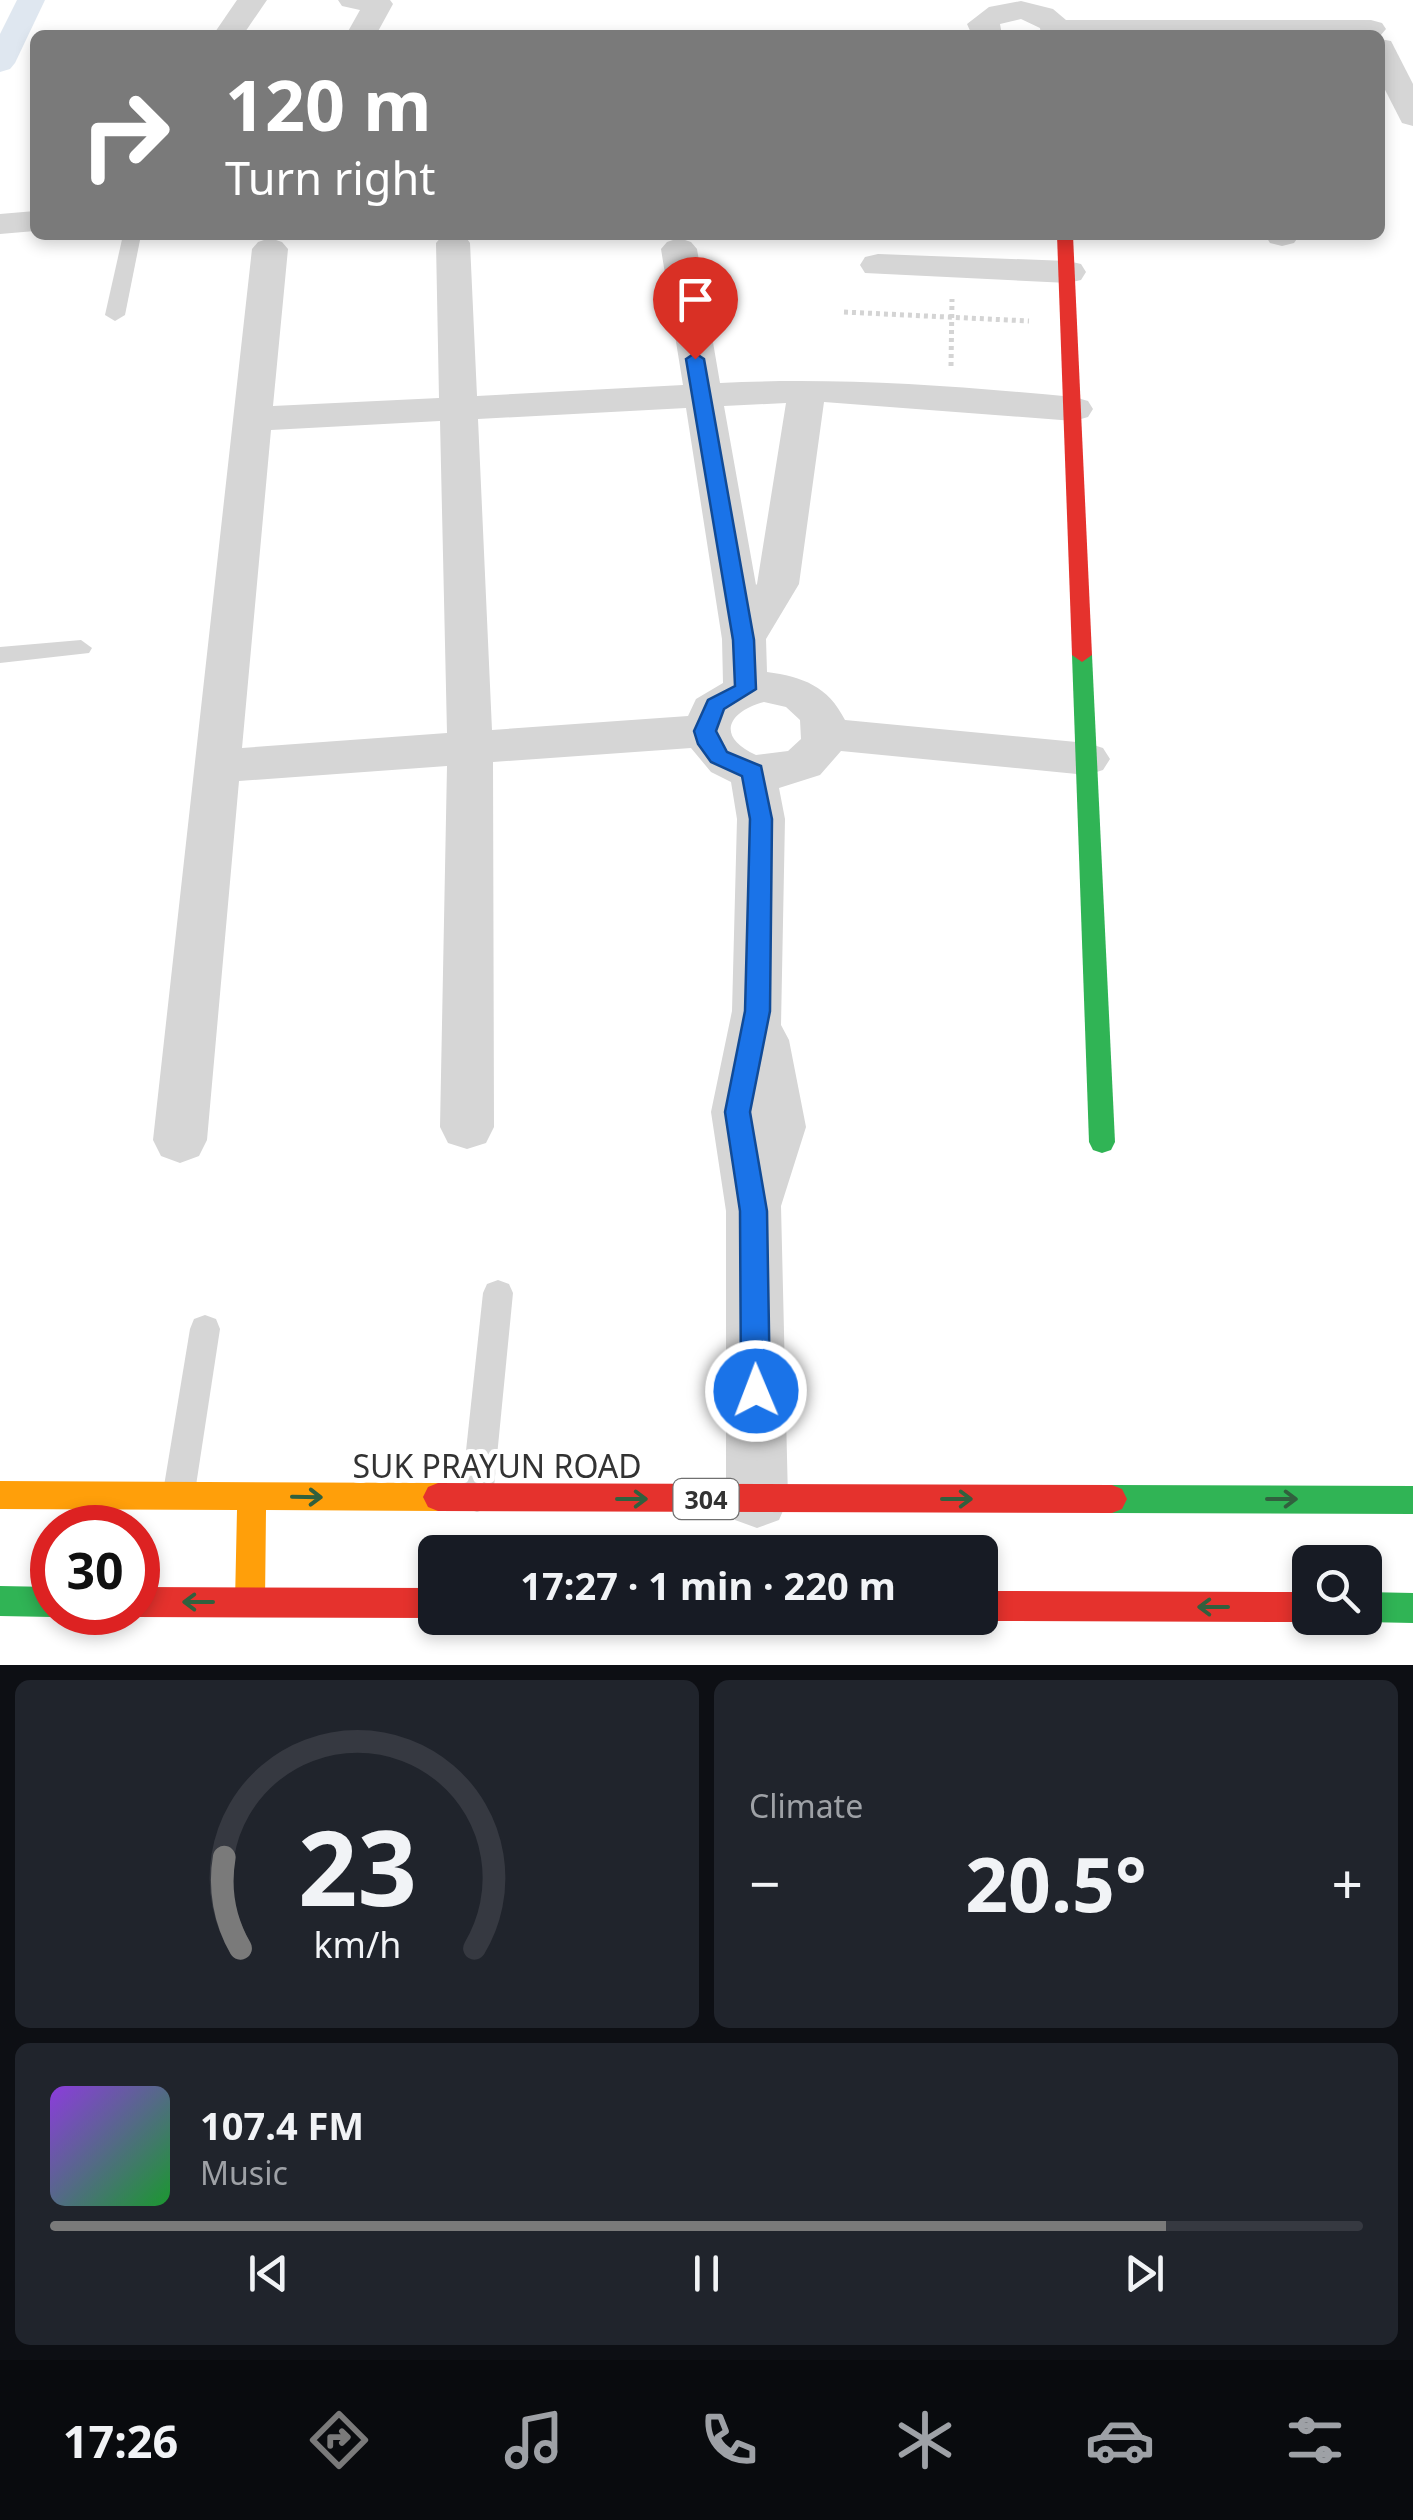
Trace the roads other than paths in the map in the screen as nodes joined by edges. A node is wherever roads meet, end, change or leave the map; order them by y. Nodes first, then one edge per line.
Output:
1 (252, 0) edge
2 (354, 0) edge
3 (1195, 0) edge
4 (1357, 0) edge
5 (1013, 5) edge
6 (231, 30) edge
7 (365, 30) edge
8 (984, 30) edge
9 (1055, 30) edge
10 (1206, 30) edge
11 (1372, 30) edge
12 (1385, 58) edge
13 (1413, 116) edge
14 (30, 221) edge
15 (0, 224) edge
16 (131, 240) edge
17 (1066, 240) edge
18 (453, 243) dead end
19 (270, 249) dead end
20 (680, 249) dead end
21 (878, 265) dead end
22 (1068, 272) junction
23 (115, 315) dead end
24 (807, 390) junction
25 (701, 395) junction
26 (461, 406) junction
27 (1074, 408) junction
28 (253, 419) junction
29 (744, 640) junction
30 (80, 648) dead end
31 (0, 655) edge
32 (745, 689) junction
33 (705, 731) junction
34 (826, 734) junction
35 (470, 750) junction
36 (1087, 759) junction
37 (218, 766) junction
38 (753, 772) junction
39 (467, 1127) dead end
40 (180, 1140) dead end
41 (1102, 1142) dead end
42 (498, 1293) dead end
43 (205, 1329) dead end
44 (0, 1495) edge
45 (178, 1496) junction
46 (252, 1496) junction
47 (476, 1499) junction
48 (757, 1499) junction
49 (1413, 1500) edge
50 (0, 1601) edge
51 (30, 1602) edge
52 (160, 1602) edge
53 (250, 1602) junction
54 (418, 1603) edge
55 (998, 1606) edge
56 (1292, 1607) edge
57 (1382, 1607) edge
58 (1413, 1608) edge

1 - 6 street
2 - 7 street
3 - 10 street
4 - 11 street
5 - 8 street
5 - 9 street
12 - 13 street
14 - 15 street
16 - 23 lane
17 - 22 main road
18 - 26 street
19 - 28 street
20 - 25 street
21 - 22 street
22 - 27 main road
24 - 25 street
24 - 27 street
24 - 29 street
25 - 26 street
25 - 29 street
26 - 28 street
26 - 35 street
27 - 36 main road
28 - 37 street
29 - 32 street
30 - 31 lane
32 - 33 street
32 - 34 street
33 - 35 street
33 - 38 street
34 - 36 street
34 - 38 street
35 - 37 street
35 - 39 street
36 - 41 main road
37 - 40 street
38 - 48 street
42 - 47 lane
43 - 45 lane
44 - 45 main road, SUK PRAYUN ROAD / 304
45 - 46 main road, SUK PRAYUN ROAD / 304
46 -> 47 main road, SUK PRAYUN ROAD / 304
46 - 53 main road
47 -> 48 main road, SUK PRAYUN ROAD / 304
48 -> 49 main road, SUK PRAYUN ROAD / 304
50 - 51 main road
53 -> 52 main road
53 - 54 main road
56 -> 55 main road
57 - 58 main road

